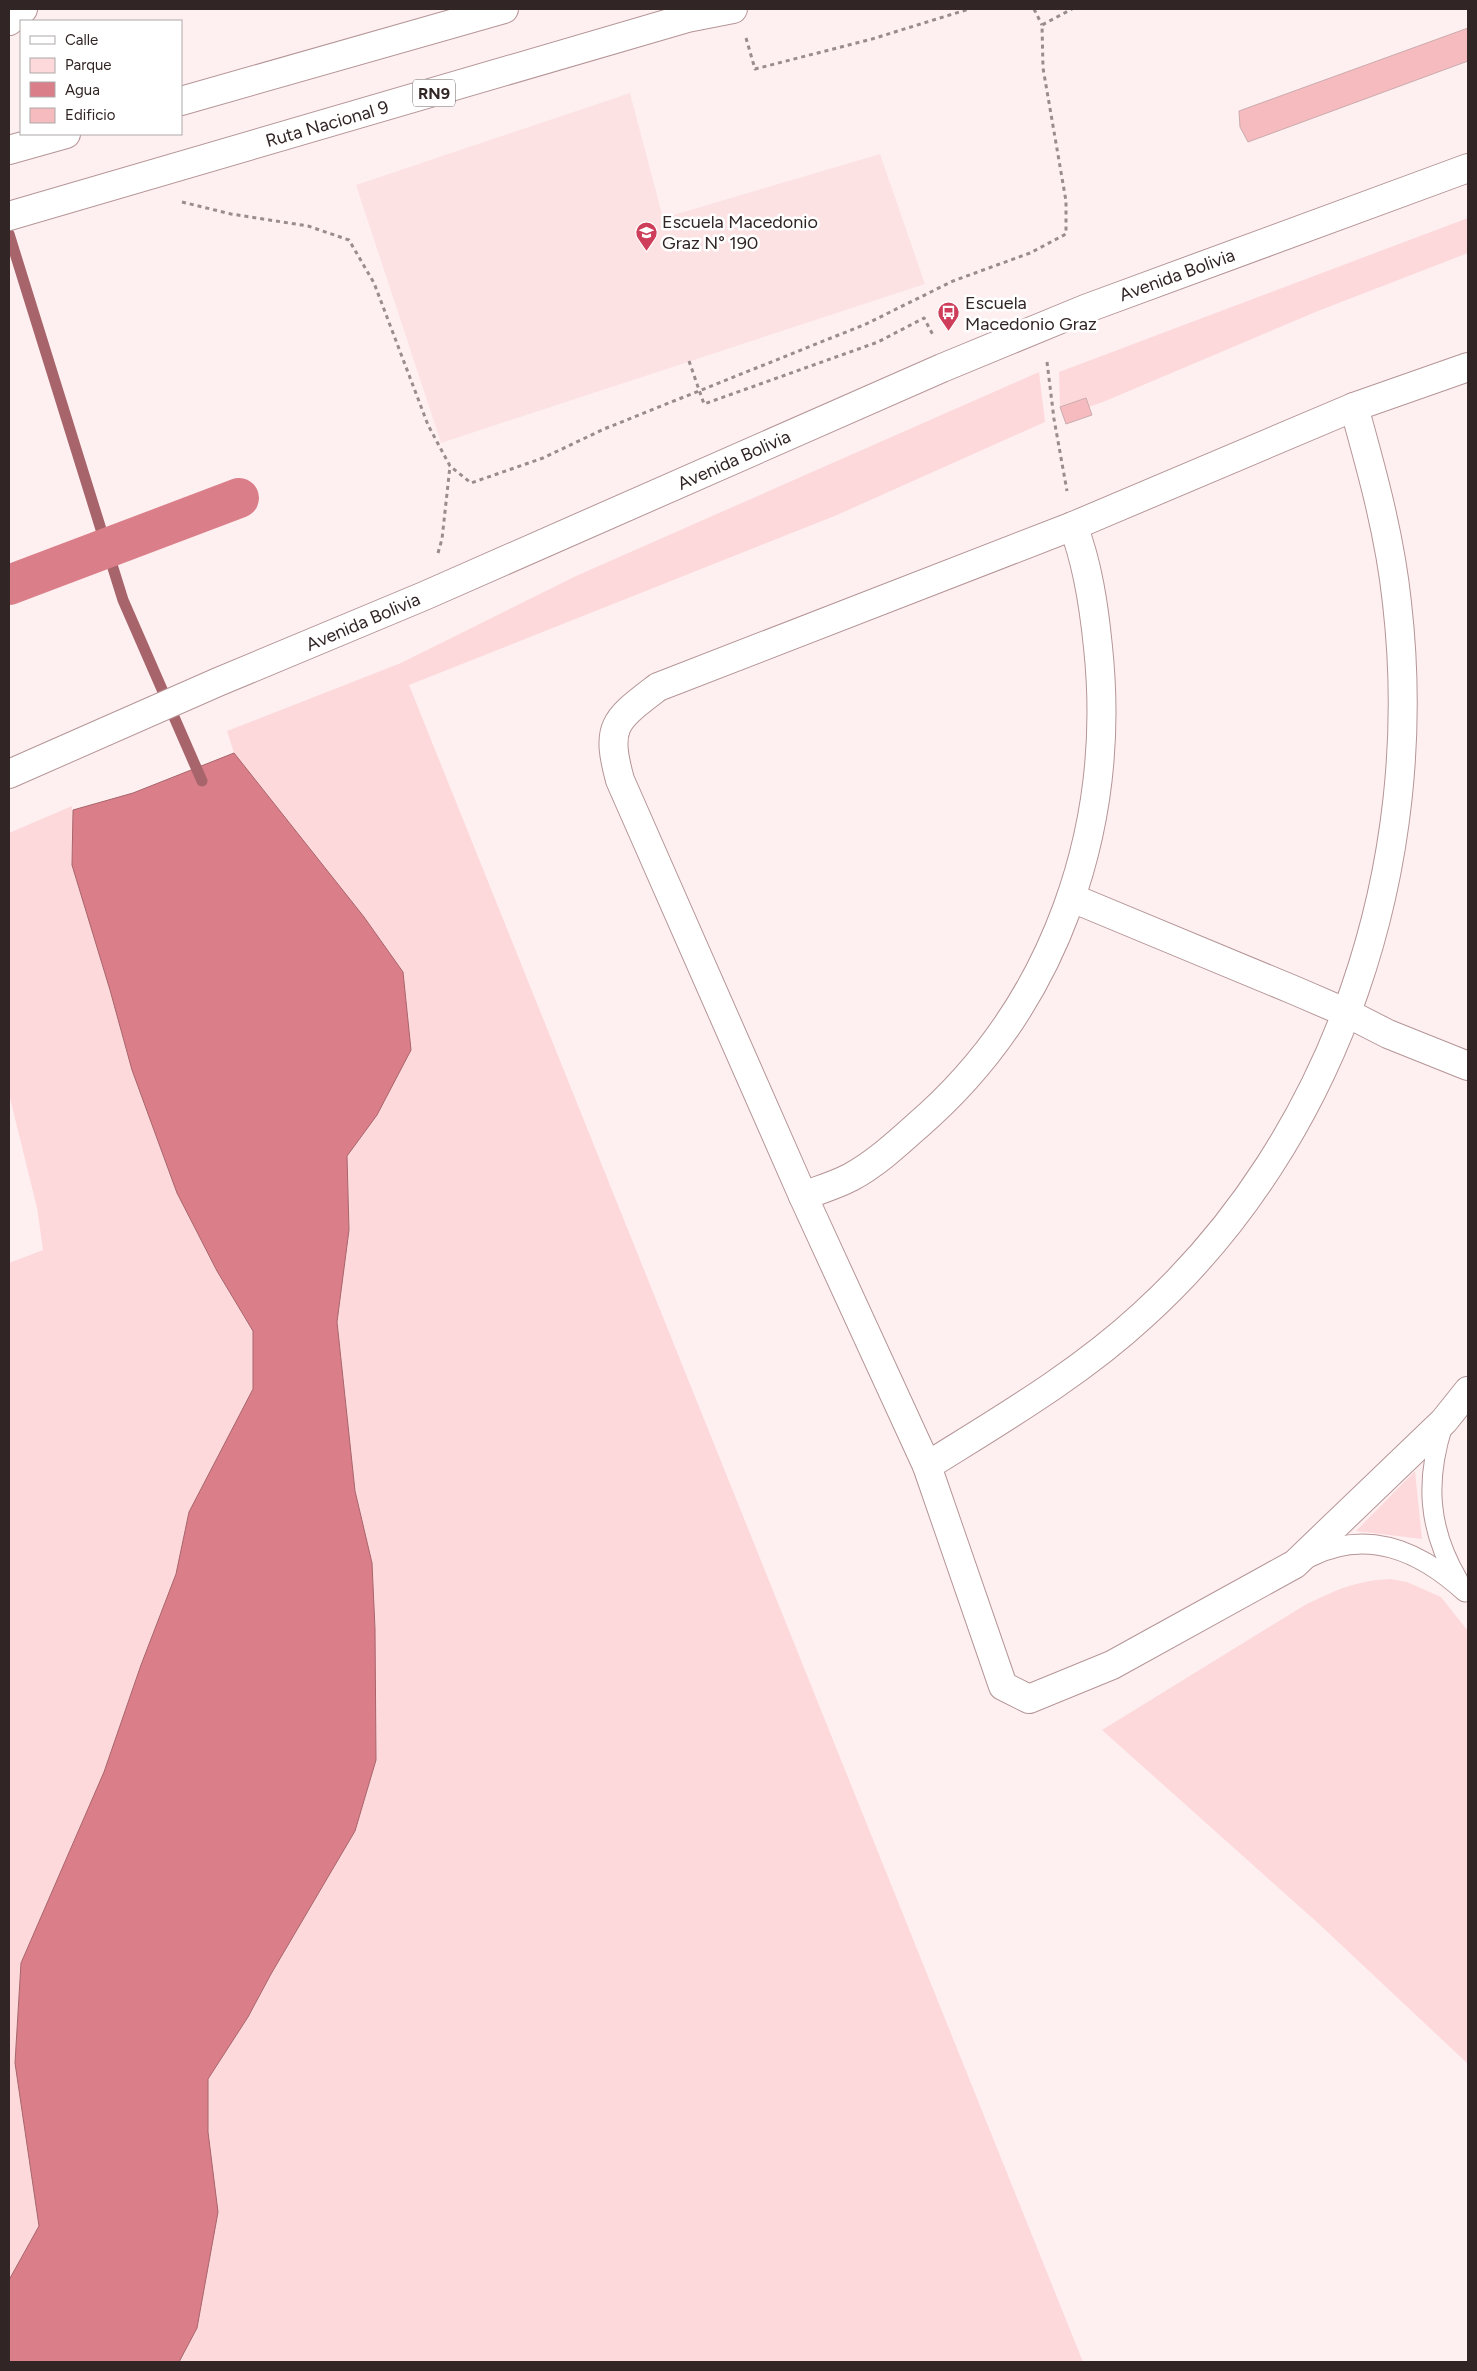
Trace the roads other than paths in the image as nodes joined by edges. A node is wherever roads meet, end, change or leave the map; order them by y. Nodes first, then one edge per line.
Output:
1 (23, 9) edge
2 (504, 9) edge
3 (732, 9) edge
4 (9, 20) edge
5 (182, 101) edge
6 (62, 135) edge
7 (9, 150) edge
8 (1468, 168) edge
9 (9, 216) edge
10 (1468, 367) edge
11 (1354, 407) junction
12 (1073, 526) junction
13 (9, 774) edge
14 (1072, 898) junction
15 (1347, 1013) junction
16 (1468, 1066) edge
17 (803, 1196) junction
18 (1468, 1391) edge
19 (1444, 1421) junction
20 (927, 1466) junction
21 (1295, 1564) junction
22 (1467, 1594) edge

1 - 4 main road
2 - 5 main road
3 - 9 main road, Ruta Nacional 9 / RN9
6 - 7 main road
8 - 13 main road, Avenida Bolivia
10 - 11 main road
11 - 12 main road
11 - 15 main road
12 - 14 main road
12 - 17 main road
14 - 15 main road
14 - 17 main road
15 - 16 main road
15 - 20 main road
17 - 20 main road
18 - 19 main road
19 - 21 main road
19 - 22 lane
20 - 21 main road
21 - 22 lane

